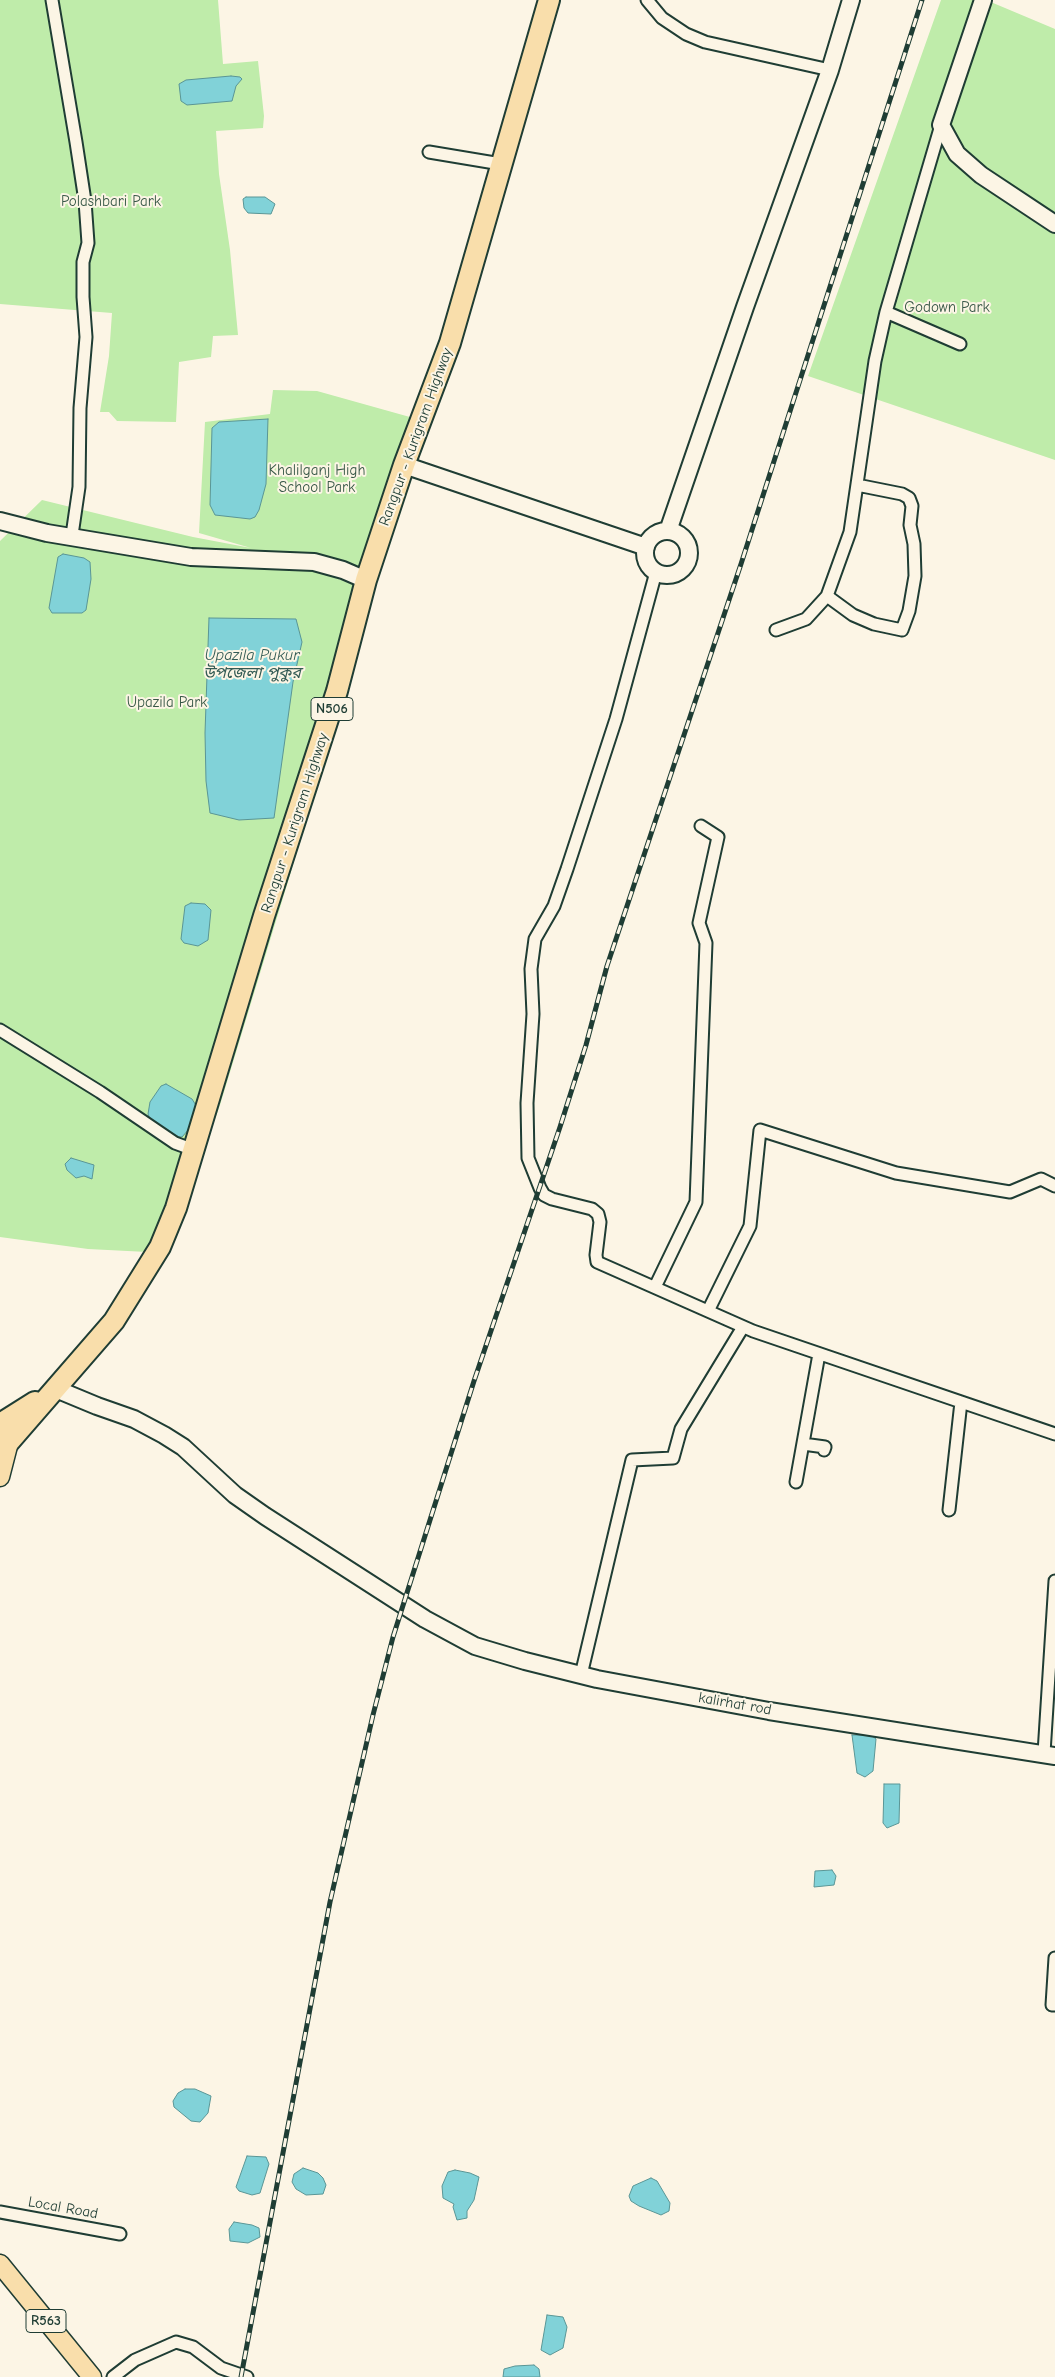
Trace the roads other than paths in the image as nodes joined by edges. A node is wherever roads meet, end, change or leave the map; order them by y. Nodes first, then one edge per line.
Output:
1 (52, 0) edge
2 (549, 0) edge
3 (647, 0) edge
4 (852, 0) edge
5 (983, 0) edge
6 (830, 70) junction
7 (941, 125) junction
8 (429, 152) dead end
9 (501, 164) junction
10 (1055, 224) edge
11 (886, 312) junction
12 (960, 344) dead end
13 (404, 465) junction
14 (857, 484) junction
15 (0, 521) edge
16 (668, 531) junction
17 (72, 535) junction
18 (646, 547) junction
19 (656, 572) junction
20 (366, 580) junction
21 (827, 596) junction
22 (776, 630) dead end
23 (700, 826) dead end
24 (0, 1030) edge
25 (194, 1150) junction
26 (1055, 1186) edge
27 (655, 1287) junction
28 (708, 1311) junction
29 (743, 1327) junction
30 (819, 1354) junction
31 (56, 1388) junction
32 (960, 1402) junction
33 (3, 1434) edge
34 (1055, 1434) edge
35 (803, 1444) junction
36 (824, 1450) dead end
37 (0, 1477) edge
38 (796, 1482) dead end
39 (949, 1510) dead end
40 (1054, 1583) edge
41 (581, 1675) junction
42 (1050, 1755) edge
43 (1055, 1958) edge
44 (1055, 2005) edge
45 (0, 2212) edge
46 (120, 2234) dead end
47 (0, 2264) edge
48 (92, 2377) edge
49 (113, 2377) edge
50 (247, 2377) edge

1 - 17 street
2 - 9 highway, Rangpur - Kurigram Highway / N506
3 - 6 street
4 - 6 street
5 - 7 street
6 - 16 street
7 - 10 street
7 - 11 street
8 - 9 street
9 - 13 highway, Rangpur - Kurigram Highway / N506
11 - 12 street
11 - 14 street
13 - 18 street
13 - 20 highway, Rangpur - Kurigram Highway / N506
14 - 21 street
14 - 21 street
15 - 17 street
16 - 18 street
16 - 19 street
17 - 20 street
18 - 19 street
19 - 27 street
20 - 25 highway, Rangpur - Kurigram Highway / N506
21 - 22 street
23 - 27 street
24 - 25 street
25 - 31 highway, Rangpur - Kurigram Highway / N506
26 - 28 street
27 - 28 street
28 - 29 street
29 - 30 street
29 - 41 street
30 - 32 street
30 - 35 street
31 - 33 highway, N506
31 - 41 street, kalirhat rod
32 - 34 street
32 - 39 street
33 - 37 main road
35 - 36 street
35 - 38 street
40 - 42 street
41 - 42 street, kalirhat rod
43 - 44 street
45 - 46 street, Local Road
47 - 48 main road, R563
49 - 50 street

